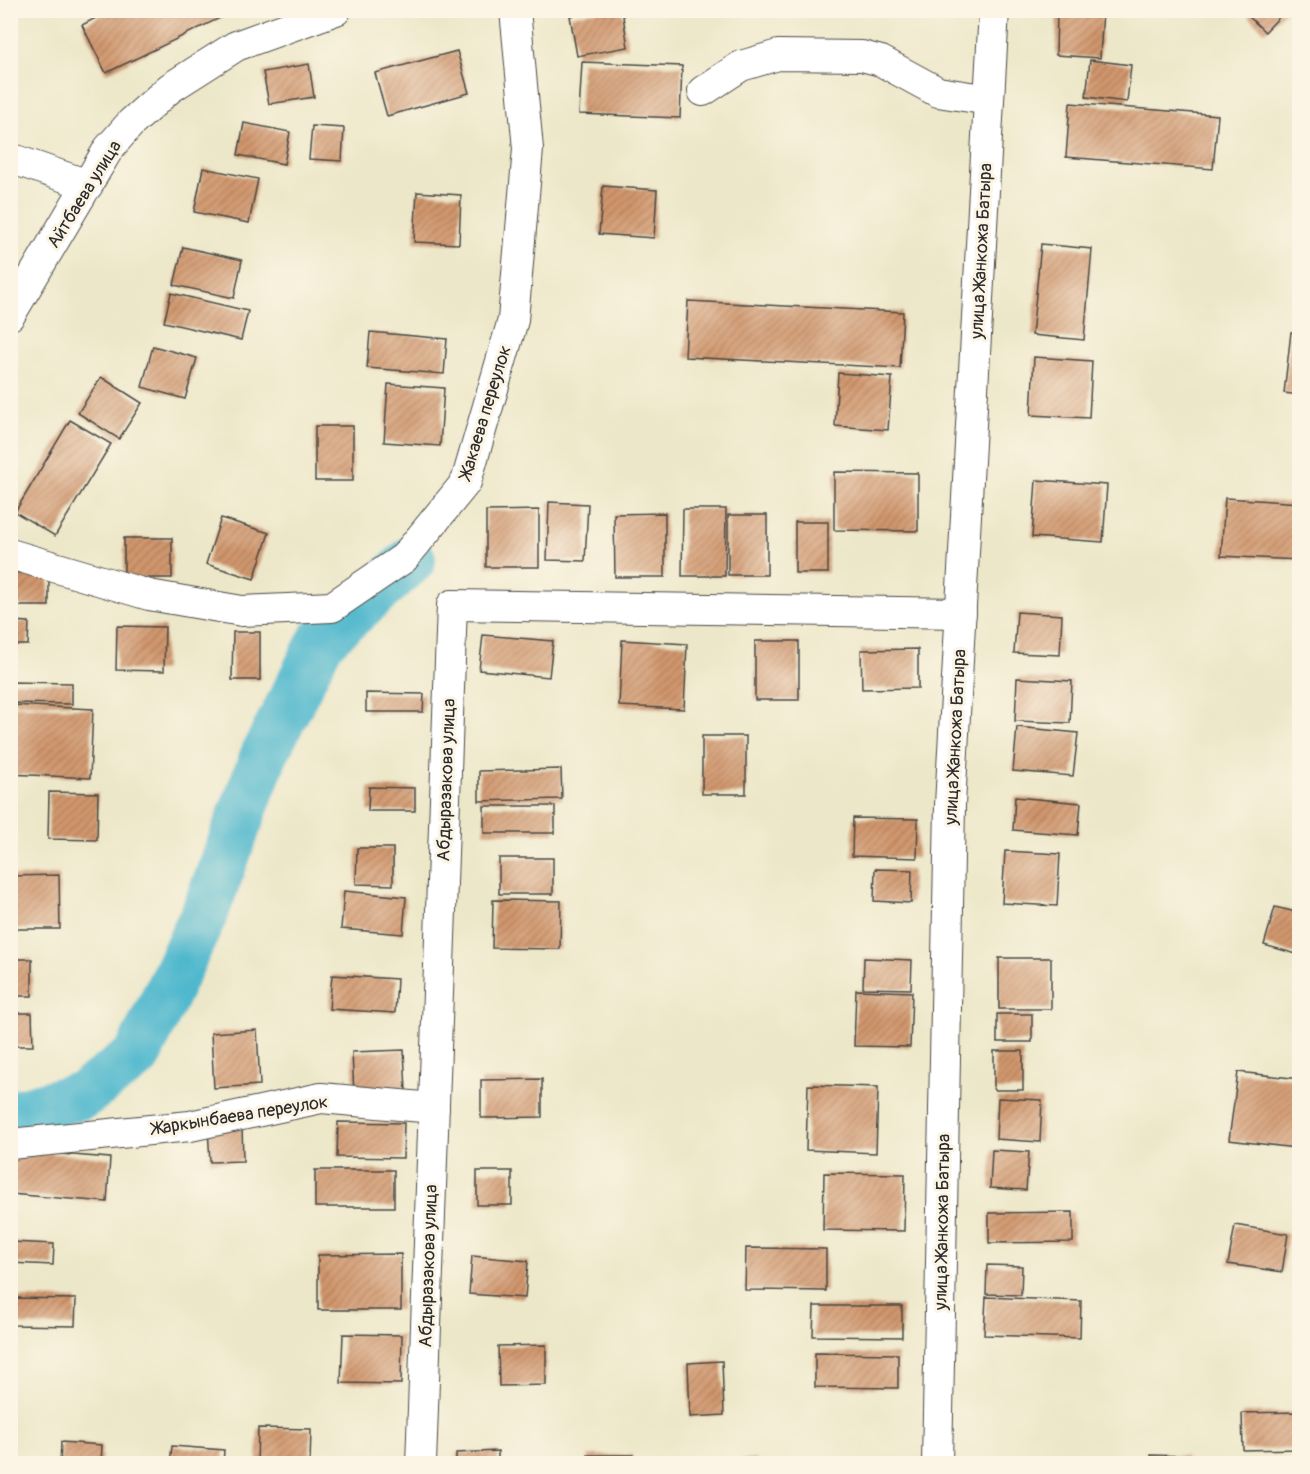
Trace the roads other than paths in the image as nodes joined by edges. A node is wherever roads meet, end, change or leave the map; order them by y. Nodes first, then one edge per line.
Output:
1 (336, 10) edge
2 (515, 10) edge
3 (994, 10) edge
4 (703, 91) dead end
5 (989, 100) junction
6 (10, 158) edge
7 (88, 185) junction
8 (10, 315) edge
9 (10, 554) edge
10 (961, 613) junction
11 (434, 1108) junction
12 (10, 1144) edge
13 (421, 1464) edge
14 (936, 1464) edge

1 - 7 street, Айтбаева улица
2 - 9 street, Жакаева переулок
3 - 5 street, улица Жанкожа Батыра
4 - 5 street
5 - 10 street, улица Жанкожа Батыра
6 - 7 street
7 - 8 street, Айтбаева улица
10 - 11 street, Абдыразакова улица
10 - 14 street, улица Жанкожа Батыра
11 - 12 street, Жаркынбаева переулок
11 - 13 street, Абдыразакова улица

